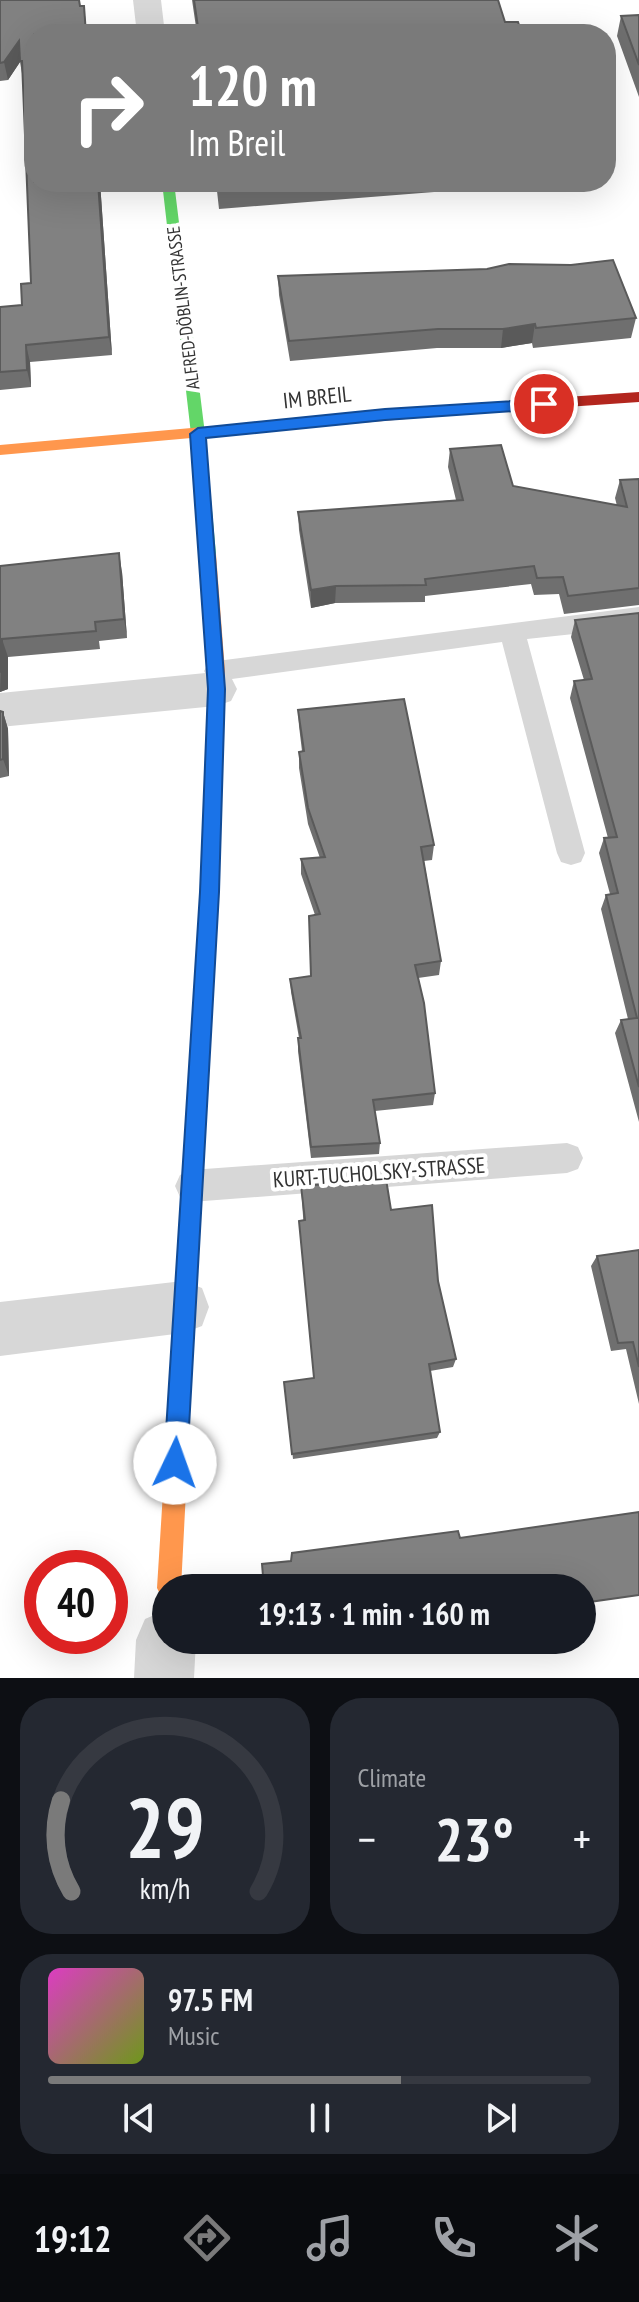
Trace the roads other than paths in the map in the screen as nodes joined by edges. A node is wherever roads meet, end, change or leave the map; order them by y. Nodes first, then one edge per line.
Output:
1 (147, 0) edge
2 (150, 24) edge
3 (169, 192) edge
4 (639, 397) edge
5 (198, 434) junction
6 (0, 450) edge
7 (639, 617) edge
8 (512, 631) junction
9 (216, 680) junction
10 (0, 710) edge
11 (571, 853) dead end
12 (567, 1158) dead end
13 (191, 1186) junction
14 (183, 1307) junction
15 (0, 1329) edge
16 (170, 1574) edge
17 (165, 1654) edge
18 (164, 1678) edge

1 - 2 street
3 - 5 street, ALFRED-DÖBLIN-STRASSE
4 - 5 street, IM BREIL
5 - 6 street, IM BREIL
5 - 9 street
7 - 8 lane
8 - 9 lane
8 - 11 lane
9 - 10 street
9 - 13 street
12 - 13 lane, KURT-TUCHOLSKY-STRASSE
13 - 14 street
14 - 15 street
14 - 16 street
17 - 18 street

